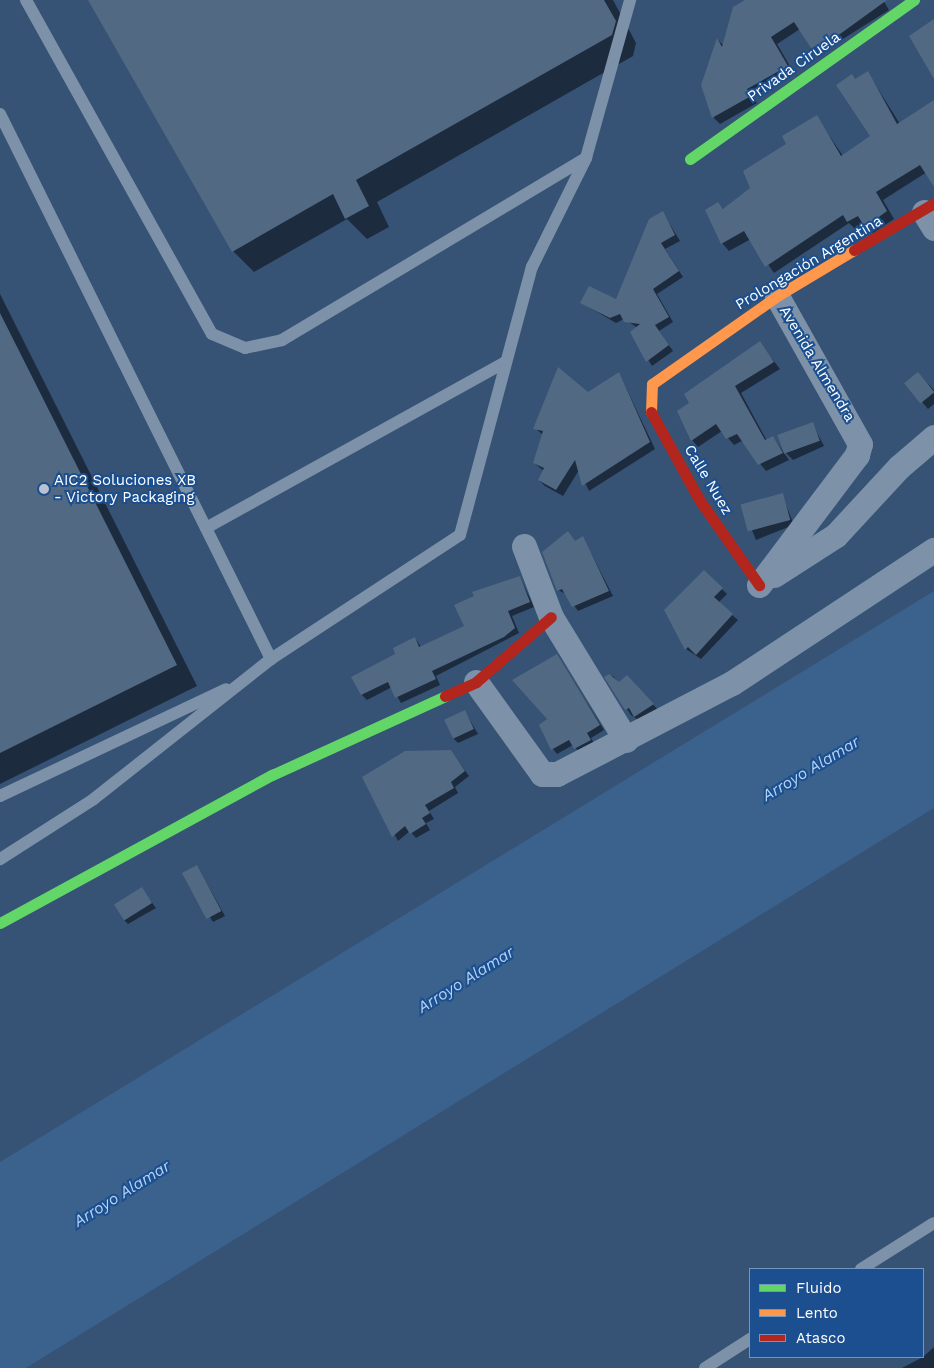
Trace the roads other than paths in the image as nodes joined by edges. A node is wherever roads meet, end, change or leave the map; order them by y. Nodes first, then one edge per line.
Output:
1 (26, 0) edge
2 (630, 0) edge
3 (914, 0) edge
4 (0, 114) edge
5 (586, 158) junction
6 (690, 159) dead end
7 (931, 214) edge
8 (777, 296) junction
9 (504, 362) junction
10 (652, 384) joint
11 (934, 437) edge
12 (206, 528) junction
13 (524, 546) dead end
14 (934, 550) edge
15 (759, 585) junction
16 (552, 617) junction
17 (272, 659) junction
18 (246, 680) junction
19 (476, 682) junction
20 (626, 740) junction
21 (0, 796) edge
22 (0, 859) edge
23 (0, 923) edge
24 (934, 1223) edge
25 (863, 1268) edge
26 (749, 1340) edge
27 (705, 1368) edge

1 - 5 lane
2 - 5 lane
3 - 6 street, Privada Ciruela
4 - 12 lane
5 - 9 lane
7 - 8 street, Prolongación Argentina
8 - 10 street, Prolongación Argentina
8 - 15 street, Avenida Almendra
9 - 12 lane
9 - 17 lane
10 - 15 street, Calle Nuez
11 - 15 street
12 - 17 lane
13 - 16 street
14 - 20 street
16 - 19 street
16 - 20 street
17 - 18 lane
18 - 21 lane
18 - 22 lane
19 - 20 street
19 - 23 street
24 - 25 lane
26 - 27 lane

